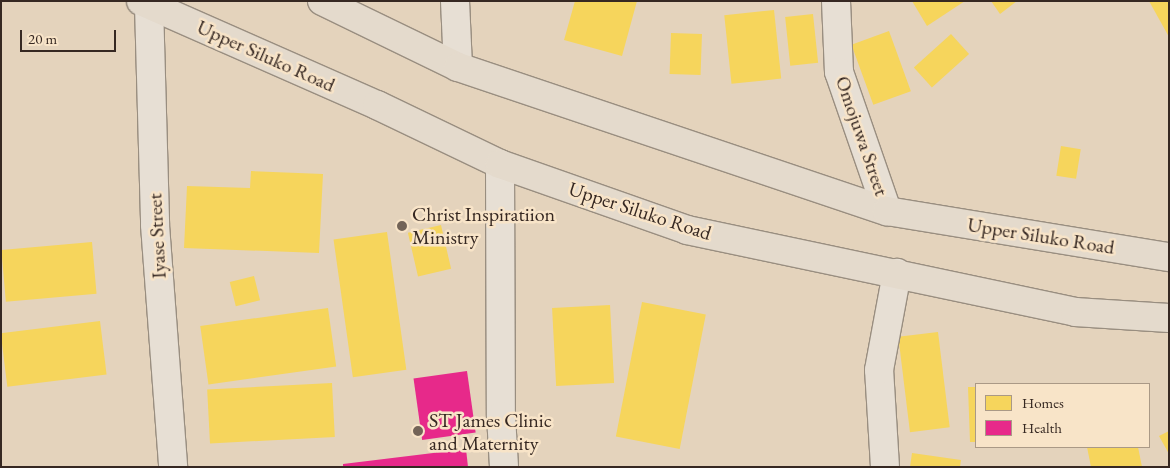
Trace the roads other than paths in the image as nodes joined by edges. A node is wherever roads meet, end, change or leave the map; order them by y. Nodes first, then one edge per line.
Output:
1 (322, 1) edge
2 (455, 1) edge
3 (836, 1) edge
4 (145, 3) edge
5 (458, 67) junction
6 (500, 164) junction
7 (887, 211) junction
8 (1167, 253) edge
9 (897, 273) junction
10 (1169, 318) edge
11 (173, 467) edge
12 (504, 467) edge
13 (885, 467) edge

1 - 5 main road, Upper Siluko Road
2 - 5 street
3 - 7 street, Omojuwa Street
4 - 6 main road, Upper Siluko Road
4 - 11 street, Iyase Street
5 - 7 main road, Upper Siluko Road
6 - 9 main road, Upper Siluko Road
6 - 12 street
7 - 8 main road, Upper Siluko Road
9 - 10 main road, Upper Siluko Road
9 - 13 street

